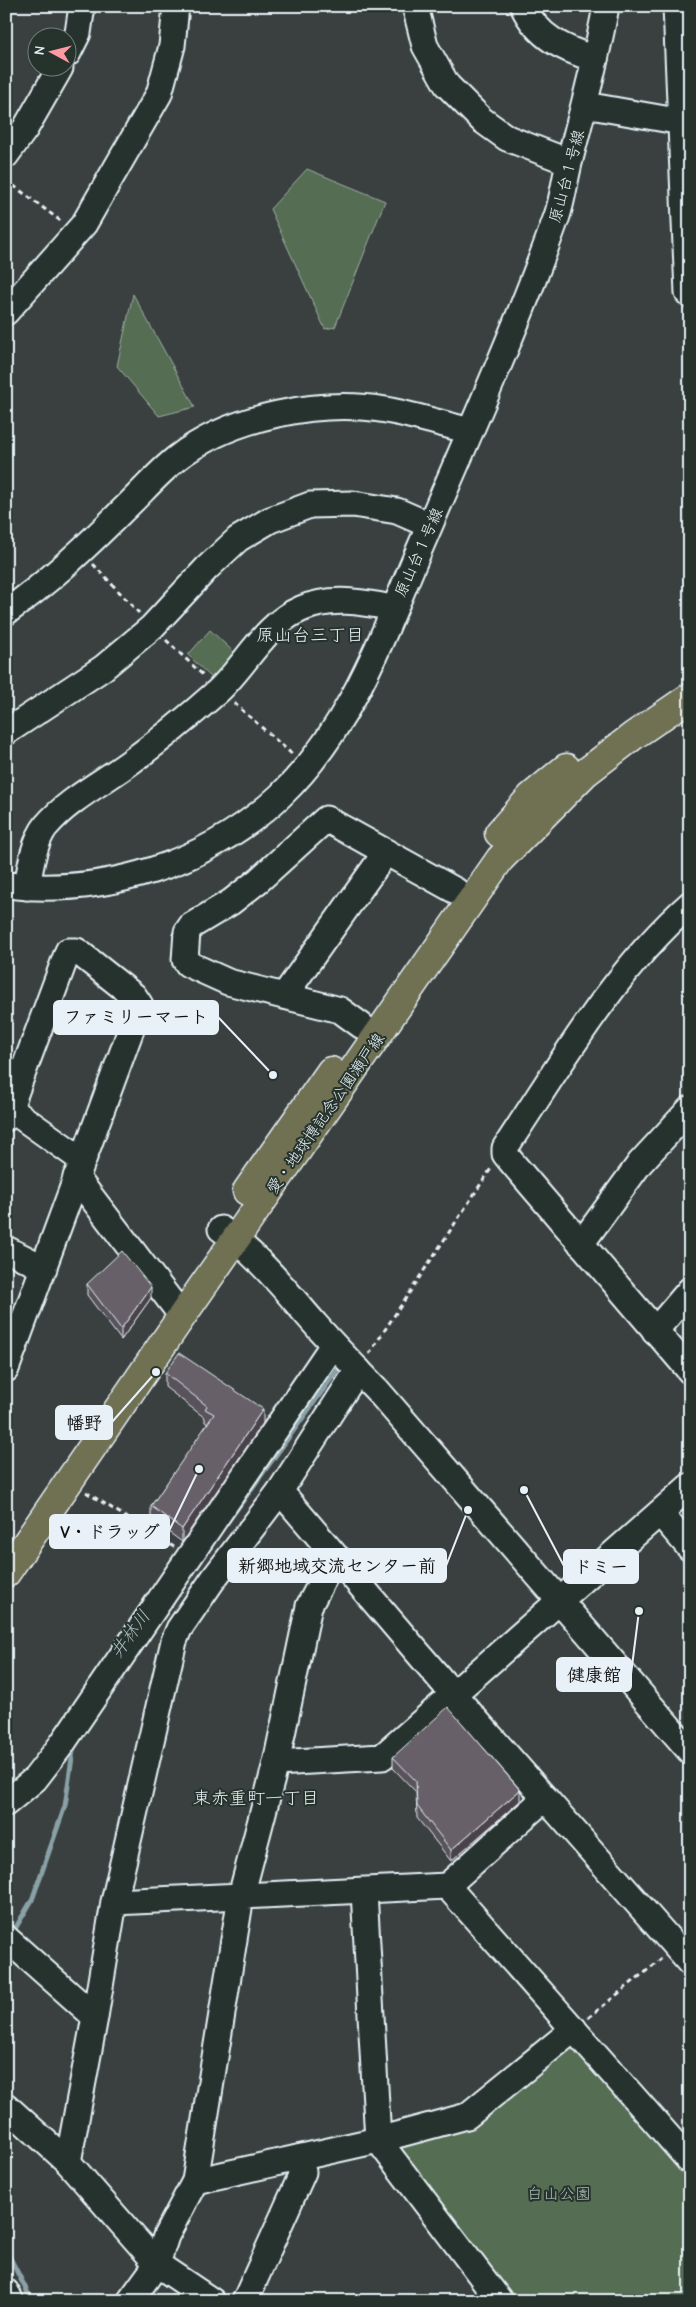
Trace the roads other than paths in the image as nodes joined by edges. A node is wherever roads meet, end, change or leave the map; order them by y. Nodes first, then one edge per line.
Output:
1 (82, 6) edge
2 (176, 6) edge
3 (415, 6) edge
4 (523, 6) edge
5 (606, 6) edge
6 (676, 6) edge
7 (78, 33) edge
8 (595, 59) junction
9 (54, 78) edge
10 (585, 105) junction
11 (682, 122) junction
12 (6, 155) edge
13 (569, 162) junction
14 (690, 295) edge
15 (6, 312) edge
16 (470, 431) junction
17 (429, 525) junction
18 (393, 608) junction
19 (6, 612) edge
20 (690, 678) edge
21 (690, 697) edge
22 (6, 732) edge
23 (386, 852) junction
24 (17, 886) edge
25 (463, 896) junction
26 (690, 904) edge
27 (284, 996) junction
28 (362, 1026) junction
29 (690, 1109) edge
30 (7, 1111) edge
31 (79, 1168) junction
32 (229, 1235) junction
33 (581, 1244) junction
34 (6, 1249) edge
35 (44, 1268) junction
36 (690, 1290) edge
37 (177, 1308) junction
38 (655, 1331) junction
39 (333, 1345) junction
40 (6, 1369) edge
41 (358, 1370) junction
42 (690, 1370) edge
43 (690, 1486) edge
44 (280, 1491) junction
45 (660, 1513) junction
46 (6, 1540) edge
47 (690, 1548) edge
48 (338, 1559) junction
49 (6, 1573) edge
50 (560, 1602) junction
51 (453, 1694) junction
52 (690, 1751) edge
53 (276, 1763) junction
54 (545, 1798) junction
55 (6, 1803) edge
56 (447, 1886) junction
57 (364, 1891) junction
58 (241, 1896) junction
59 (114, 1902) junction
60 (6, 1938) edge
61 (683, 1955) edge
62 (95, 2017) junction
63 (574, 2029) junction
64 (6, 2106) edge
65 (378, 2140) junction
66 (298, 2158) junction
67 (68, 2162) junction
68 (690, 2162) edge
69 (195, 2181) junction
70 (157, 2264) junction
71 (6, 2292) edge
72 (11, 2301) edge
73 (130, 2301) edge
74 (212, 2301) edge
75 (245, 2301) edge
76 (500, 2301) edge

1 - 7 street
2 - 15 street
3 - 13 street
4 - 8 street
5 - 8 street, 原山台１号線
6 - 11 street
8 - 10 street, 原山台１号線
9 - 12 street
10 - 11 street
10 - 13 street, 原山台１号線
11 - 14 street
13 - 16 street, 原山台１号線
16 - 17 street, 原山台１号線
16 - 19 street
17 - 18 street, 原山台１号線
17 - 22 street
18 - 24 street
18 - 24 street, 原山台１号線
20 - 25 main road, 愛・地球博記念公園瀬戸線
21 - 25 main road, 愛・地球博記念公園瀬戸線
23 - 25 street
23 - 27 street
23 - 27 street
25 - 28 main road, 愛・地球博記念公園瀬戸線
25 - 32 main road, 愛・地球博記念公園瀬戸線
26 - 33 street
27 - 28 street
28 - 32 main road, 愛・地球博記念公園瀬戸線
29 - 33 street
30 - 31 street
30 - 31 street
31 - 35 street
31 - 37 street
32 - 37 main road, 愛・地球博記念公園瀬戸線
32 - 39 street
33 - 38 street
34 - 35 street
35 - 40 street
36 - 38 street
37 - 46 main road, 愛・地球博記念公園瀬戸線
37 - 49 main road, 愛・地球博記念公園瀬戸線
38 - 42 street
39 - 41 street
39 - 55 street
41 - 44 street
41 - 50 street
43 - 45 street
44 - 48 street
44 - 59 street
45 - 47 street
45 - 50 street
48 - 51 street
48 - 53 street
50 - 51 street
50 - 52 street
51 - 53 street
51 - 54 street
53 - 58 street
54 - 56 street
54 - 61 street
56 - 57 street
56 - 63 street
57 - 58 street
57 - 65 street
58 - 59 street
58 - 69 street
59 - 62 street
60 - 62 street
62 - 67 street
63 - 65 street
63 - 68 street
64 - 67 street
65 - 66 street
65 - 76 street
66 - 69 street
66 - 75 street
67 - 70 street
69 - 70 street
70 - 73 street
70 - 74 street
71 - 72 street

